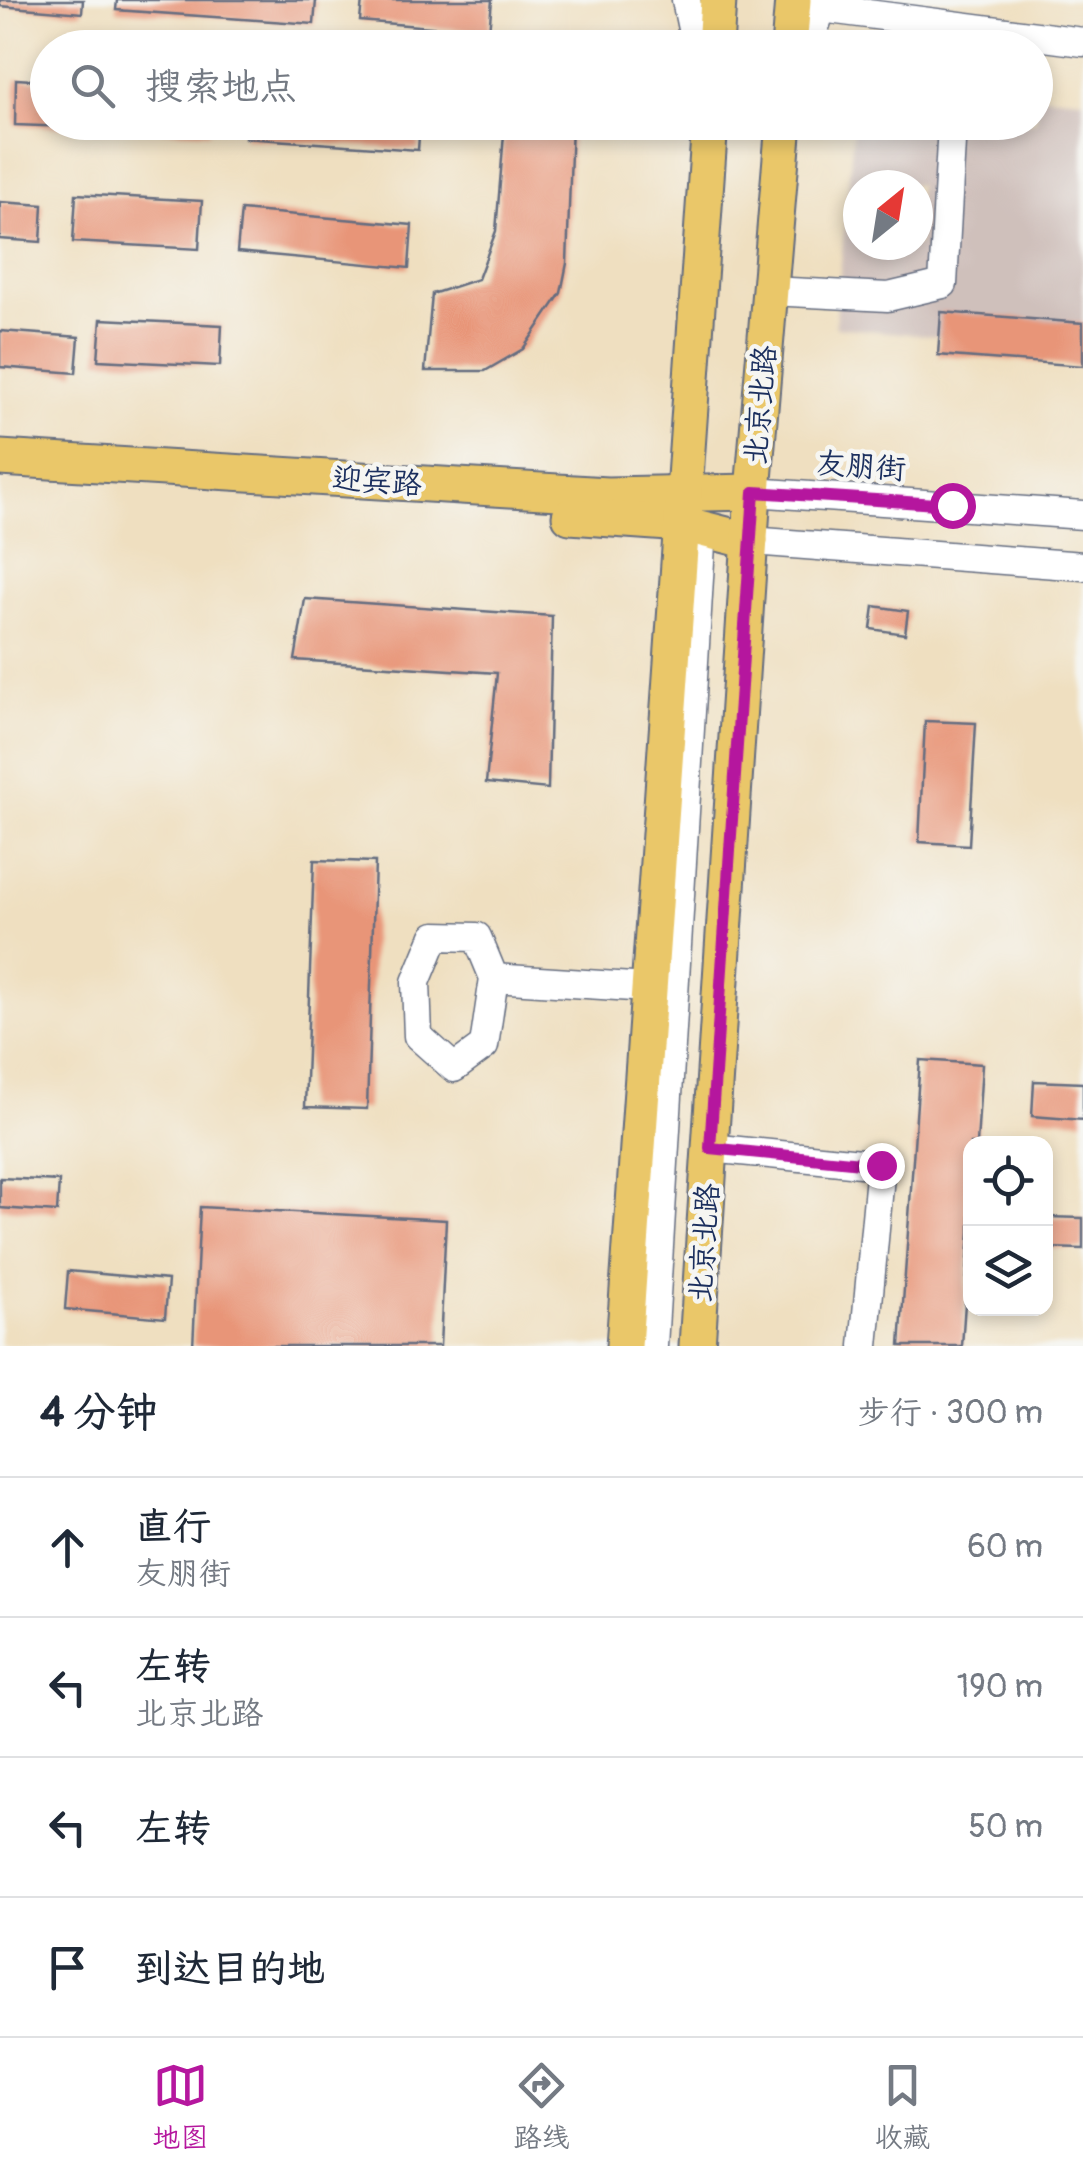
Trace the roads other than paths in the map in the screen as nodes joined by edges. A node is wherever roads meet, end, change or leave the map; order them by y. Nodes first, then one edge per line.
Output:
1 (686, 0) edge
2 (718, 0) edge
3 (813, 2) edge
4 (692, 30) edge
5 (716, 30) edge
6 (798, 30) edge
7 (810, 30) edge
8 (1002, 30) edge
9 (1053, 38) edge
10 (1083, 42) edge
11 (710, 140) edge
12 (783, 140) edge
13 (951, 140) edge
14 (770, 292) junction
15 (0, 458) edge
16 (0, 480) edge
17 (754, 492) junction
18 (1083, 515) edge
19 (711, 524) junction
20 (1083, 566) edge
21 (494, 978) dead end
22 (648, 988) junction
23 (710, 1148) junction
24 (624, 1346) edge
25 (653, 1346) edge
26 (687, 1346) edge
27 (697, 1346) edge
28 (864, 1346) edge

1 - 4 street
2 - 5 main road
3 - 6 main road
3 - 7 street
3 - 8 street
9 - 10 street
11 - 19 main road, 北京北路
12 - 14 main road, 北京北路
13 - 14 street
14 - 17 main road, 北京北路
15 - 19 main road, 迎宾路
16 - 19 main road, 迎宾路
17 - 18 street, 友朋街
17 - 19 main road, 北京北路
17 - 19 main road, 迎宾路
19 - 20 street
19 - 22 main road, 北京北路
19 - 23 main road, 北京北路
19 - 25 street
19 - 26 street
21 - 22 street
22 - 24 main road, 北京北路
23 - 27 main road, 北京北路
23 - 28 street

